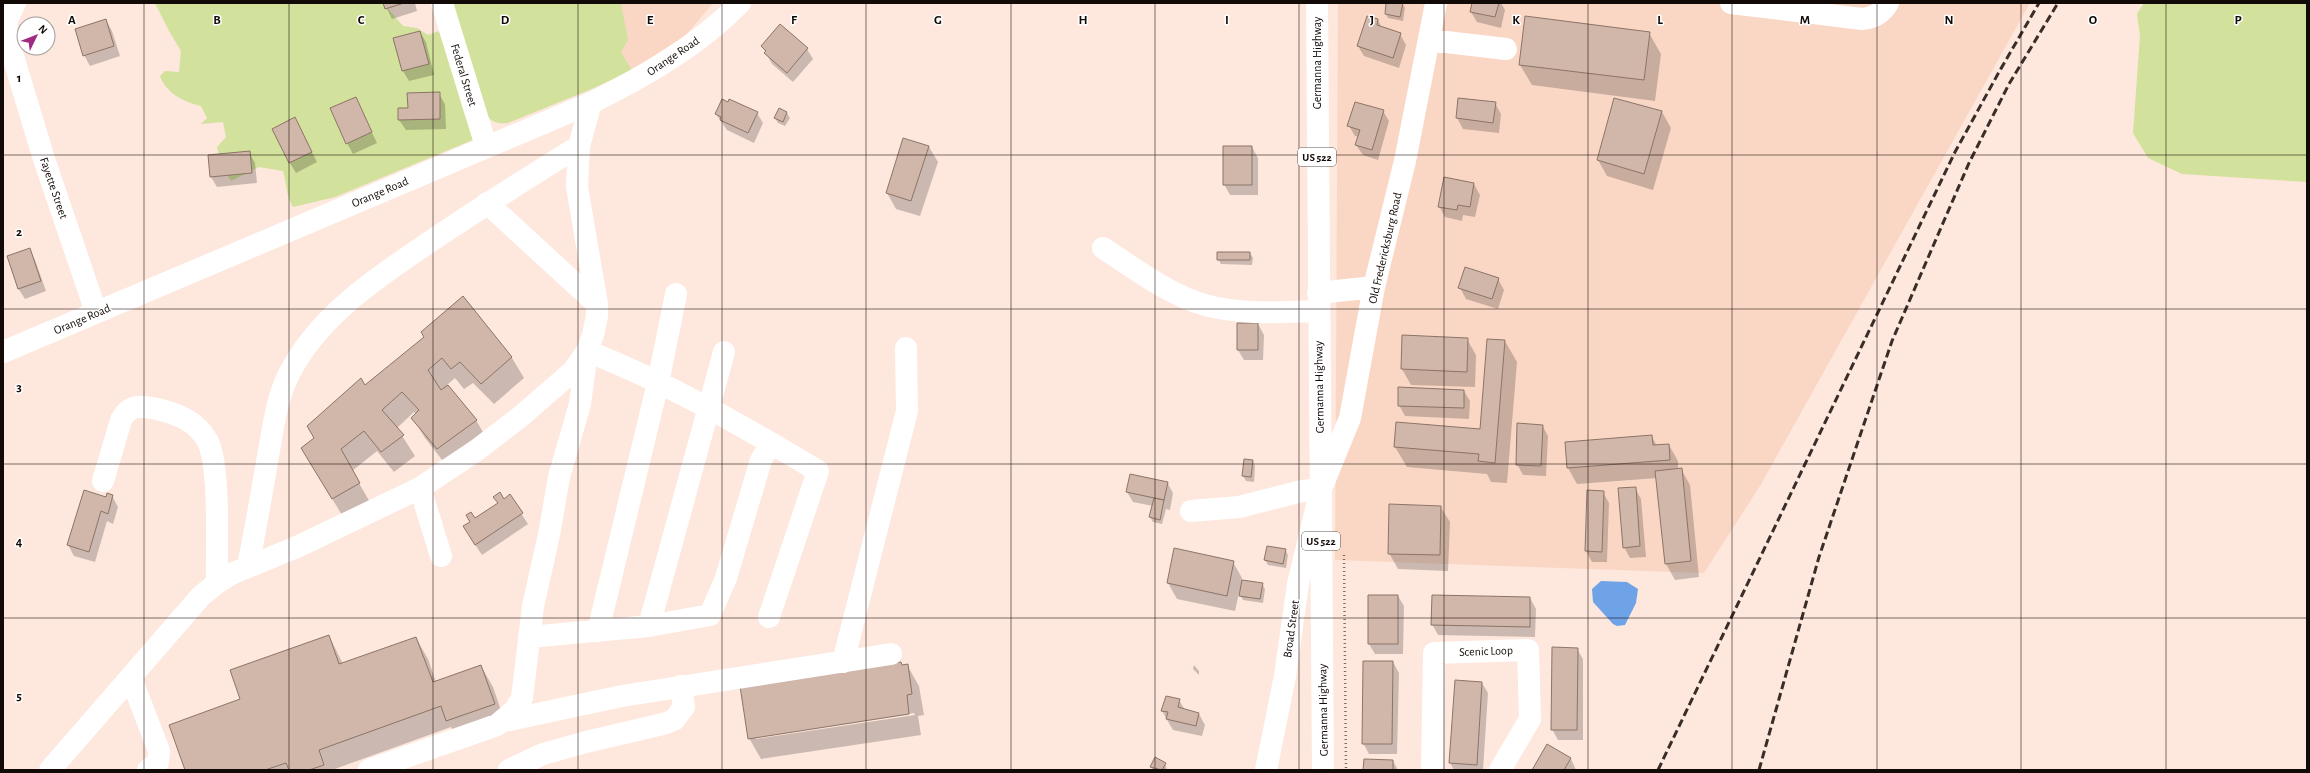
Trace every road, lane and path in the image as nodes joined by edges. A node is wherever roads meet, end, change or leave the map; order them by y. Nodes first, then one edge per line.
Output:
1 (15, 3) edge
2 (442, 3) edge
3 (740, 3) edge
4 (1317, 3) edge
5 (1436, 3) edge
6 (1731, 3) edge
7 (1888, 3) edge
8 (1429, 40) junction
9 (1506, 49) dead end
10 (591, 103) junction
11 (486, 146) junction
12 (579, 146) junction
13 (487, 203) junction
14 (1103, 248) dead end
15 (1374, 287) junction
16 (676, 294) dead end
17 (1318, 302) junction
18 (597, 304) junction
19 (96, 312) junction
20 (906, 348) dead end
21 (587, 351) junction
22 (3, 352) edge
23 (724, 352) dead end
24 (658, 383) junction
25 (710, 409) junction
26 (771, 443) junction
27 (103, 481) dead end
28 (420, 488) junction
29 (1321, 489) junction
30 (1191, 511) dead end
31 (1344, 555) dead end
32 (441, 556) dead end
33 (248, 566) junction
34 (217, 583) junction
35 (769, 617) dead end
36 (649, 626) junction
37 (598, 632) junction
38 (529, 637) junction
39 (891, 654) dead end
40 (843, 662) junction
41 (130, 678) junction
42 (681, 686) junction
43 (504, 720) junction
44 (1434, 765) edge
45 (50, 770) edge
46 (148, 770) edge
47 (369, 770) edge
48 (509, 770) edge
49 (1266, 770) edge
50 (1323, 770) edge
51 (1346, 770) edge
52 (1500, 770) edge

1 - 19 street, Fayette Street
2 - 11 street, Federal Street
3 - 10 street, Orange Road
4 - 17 street, Germanna Highway / US 522
5 - 8 street, Old Fredericksburg Road
6 - 7 street
8 - 9 street
8 - 15 street, Old Fredericksburg Road
10 - 11 street, Orange Road
10 - 12 street
11 - 19 street, Orange Road
12 - 13 street
12 - 18 street
13 - 18 street
13 - 33 street
14 - 17 street
15 - 17 street
15 - 29 street, Old Fredericksburg Road
16 - 24 street
17 - 29 street, Germanna Highway / US 522
18 - 21 street
19 - 22 street, Orange Road
20 - 40 street
21 - 24 street
21 - 28 street
21 - 38 street
23 - 25 street
24 - 25 street
24 - 37 street
25 - 26 street
25 - 36 street
26 - 35 street
26 - 36 street
27 - 34 street
28 - 32 street
28 - 33 street
29 - 30 street
29 - 49 street, Broad Street
29 - 50 street, Germanna Highway / US 522
31 - 51 path
33 - 34 street
34 - 41 street
36 - 37 street
37 - 38 street
38 - 43 street
39 - 40 street
40 - 42 street
41 - 45 street
41 - 46 street
42 - 43 street
42 - 48 street
43 - 47 street
44 - 52 street, Scenic Loop

